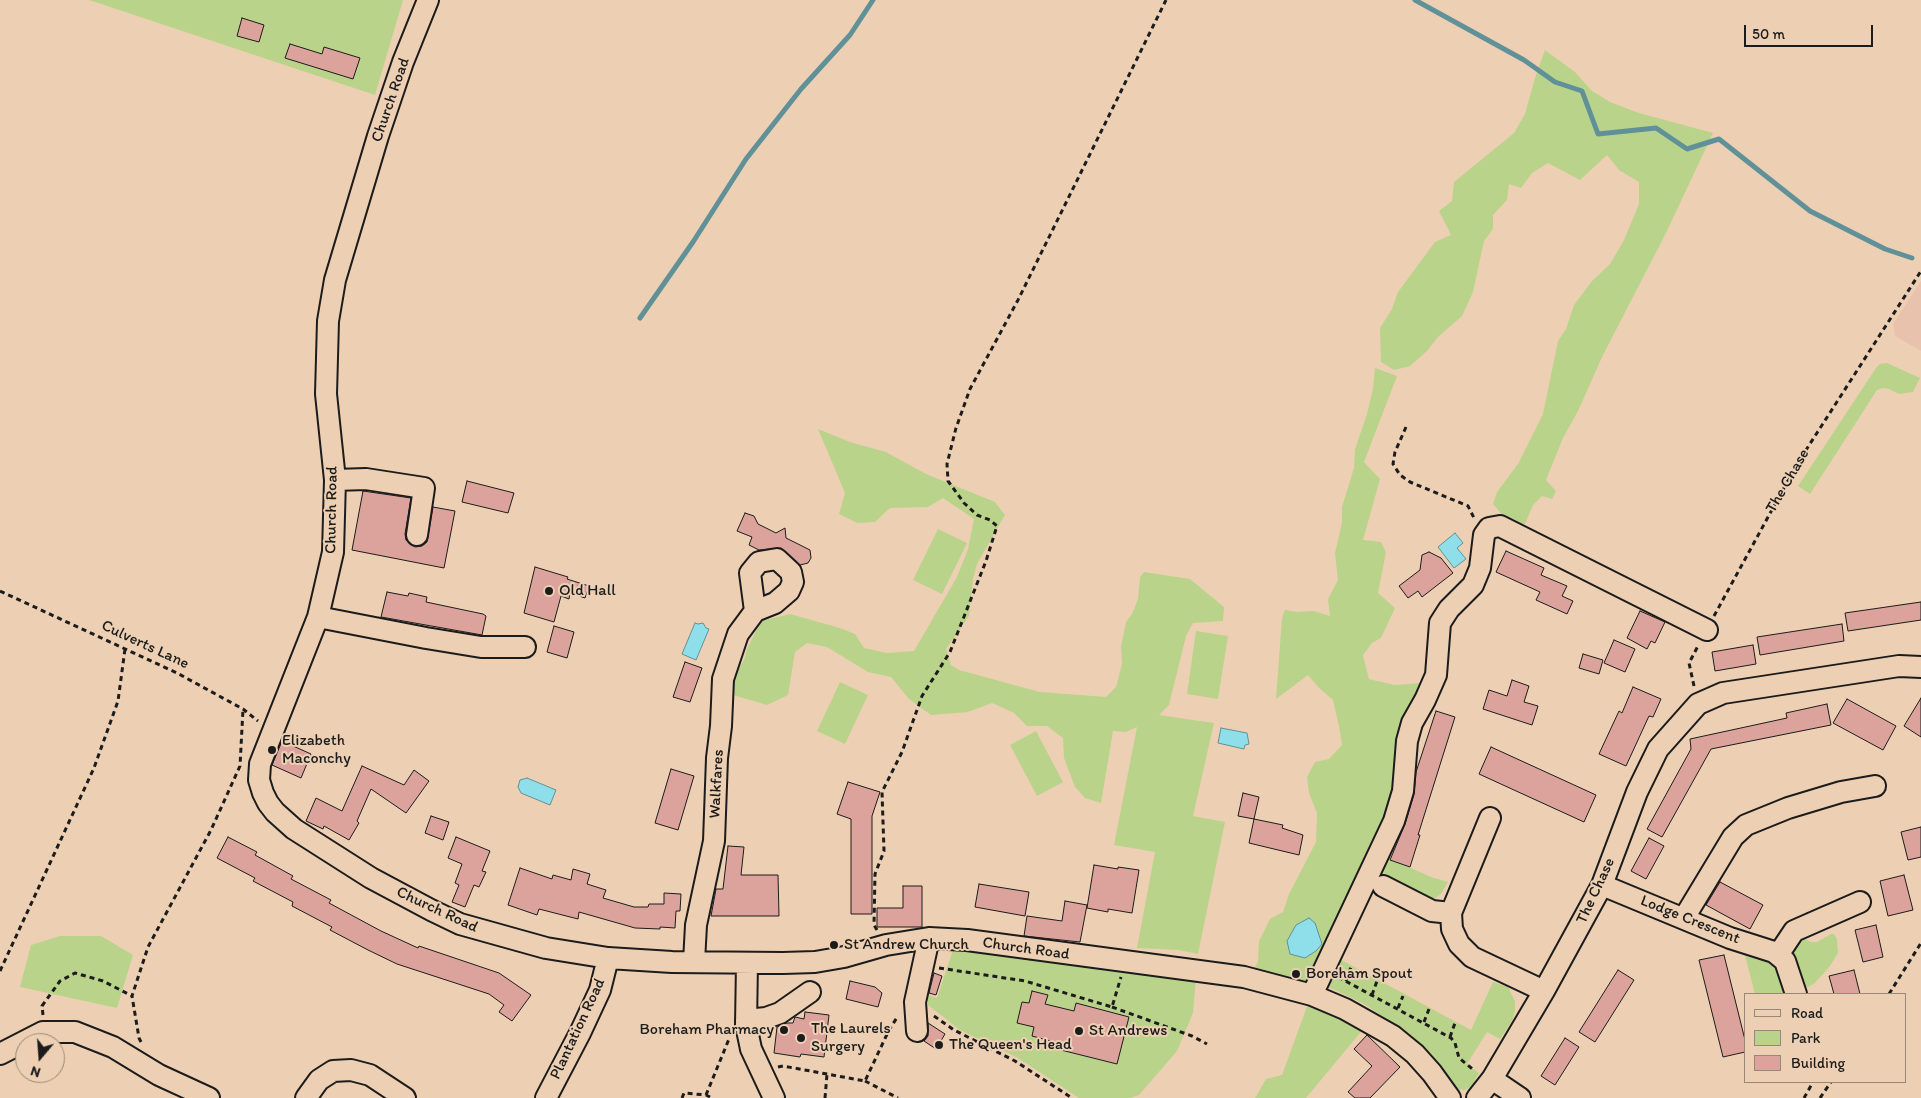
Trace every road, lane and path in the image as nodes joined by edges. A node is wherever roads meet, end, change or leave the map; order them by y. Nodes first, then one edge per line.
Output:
1 (428, 0) edge
2 (1166, 0) edge
3 (1921, 271) edge
4 (1406, 427) dead end
5 (335, 480) junction
6 (1486, 532) junction
7 (417, 535) dead end
8 (0, 591) edge
9 (755, 611) dead end
10 (318, 617) junction
11 (1707, 630) junction
12 (525, 647) dead end
13 (125, 649) junction
14 (1921, 667) edge
15 (1698, 704) junction
16 (243, 709) junction
17 (273, 733) junction
18 (1875, 786) dead end
19 (1490, 818) dead end
20 (1602, 885) junction
21 (1383, 886) dead end
22 (1860, 902) dead end
23 (1451, 913) junction
24 (1684, 918) junction
25 (929, 938) junction
26 (1921, 943) edge
27 (886, 945) junction
28 (1778, 955) junction
29 (608, 958) junction
30 (694, 962) junction
31 (1125, 962) junction
32 (747, 963) junction
33 (924, 965) junction
34 (1351, 967) dead end
35 (1324, 969) junction
36 (0, 971) edge
37 (1346, 981) junction
38 (1377, 981) dead end
39 (1544, 991) junction
40 (810, 992) dead end
41 (1796, 993) edge
42 (1890, 993) edge
43 (1312, 995) junction
44 (1372, 995) junction
45 (132, 996) junction
46 (1403, 996) dead end
47 (915, 1002) junction
48 (1112, 1007) junction
49 (1398, 1008) junction
50 (1429, 1009) dead end
51 (746, 1020) junction
52 (1424, 1022) junction
53 (1455, 1023) dead end
54 (917, 1030) dead end
55 (43, 1032) junction
56 (731, 1034) dead end
57 (1450, 1037) junction
58 (1207, 1044) dead end
59 (143, 1045) dead end
60 (0, 1054) edge
61 (760, 1072) junction
62 (827, 1074) junction
63 (1491, 1080) junction
64 (865, 1081) junction
65 (1812, 1083) edge
66 (1829, 1083) edge
67 (706, 1095) junction
68 (209, 1098) edge
69 (306, 1098) edge
70 (405, 1098) edge
71 (546, 1098) edge
72 (682, 1098) edge
73 (712, 1098) edge
74 (774, 1098) edge
75 (825, 1098) edge
76 (898, 1098) edge
77 (1072, 1098) edge
78 (1450, 1098) edge
79 (1477, 1098) edge
80 (1520, 1098) edge
81 (1804, 1098) edge
82 (1820, 1098) edge

1 - 5 street, Church Road
2 - 27 path
3 - 11 path, The Chase
4 - 6 path
5 - 7 street
5 - 10 street, Church Road
6 - 11 street
6 - 35 street
8 - 13 path, Culverts Lane
9 - 30 street, Walkfares
10 - 12 street
10 - 17 street, Church Road
11 - 15 path, The Chase
13 - 16 path, Culverts Lane
13 - 36 path
14 - 15 street, The Chase
15 - 20 street, The Chase
16 - 17 path, Culverts Lane
16 - 45 path
17 - 29 street, Church Road
18 - 24 street
19 - 23 street
20 - 24 street, Lodge Crescent
20 - 39 street, The Chase
21 - 23 street
22 - 28 street
23 - 39 street
24 - 28 street, Lodge Crescent
25 - 27 street, Church Road
25 - 31 street, Church Road
25 - 33 street
26 - 42 path
27 - 32 street, Church Road
28 - 41 street
29 - 30 street, Church Road
29 - 71 street, Plantation Road
30 - 32 street, Church Road
31 - 43 street, Church Road
31 - 48 path
32 - 51 street
33 - 47 street
33 - 48 path
34 - 37 path
35 - 37 path
35 - 43 street
37 - 44 path
38 - 44 path
39 - 63 street, The Chase
40 - 51 street
43 - 78 street, Church Road
44 - 49 path
45 - 55 path
45 - 59 path
46 - 49 path
47 - 54 street
47 - 64 path
47 - 77 path
48 - 58 path
49 - 52 path
50 - 52 path
51 - 61 street
52 - 57 path
53 - 57 path
55 - 60 street
55 - 68 street
56 - 67 path
57 - 63 path
61 - 62 path
61 - 74 street
62 - 64 path
62 - 75 path
63 - 79 street, The Chase
63 - 80 street
64 - 76 path
65 - 81 path
66 - 82 path
67 - 72 path
67 - 73 path
69 - 70 street

